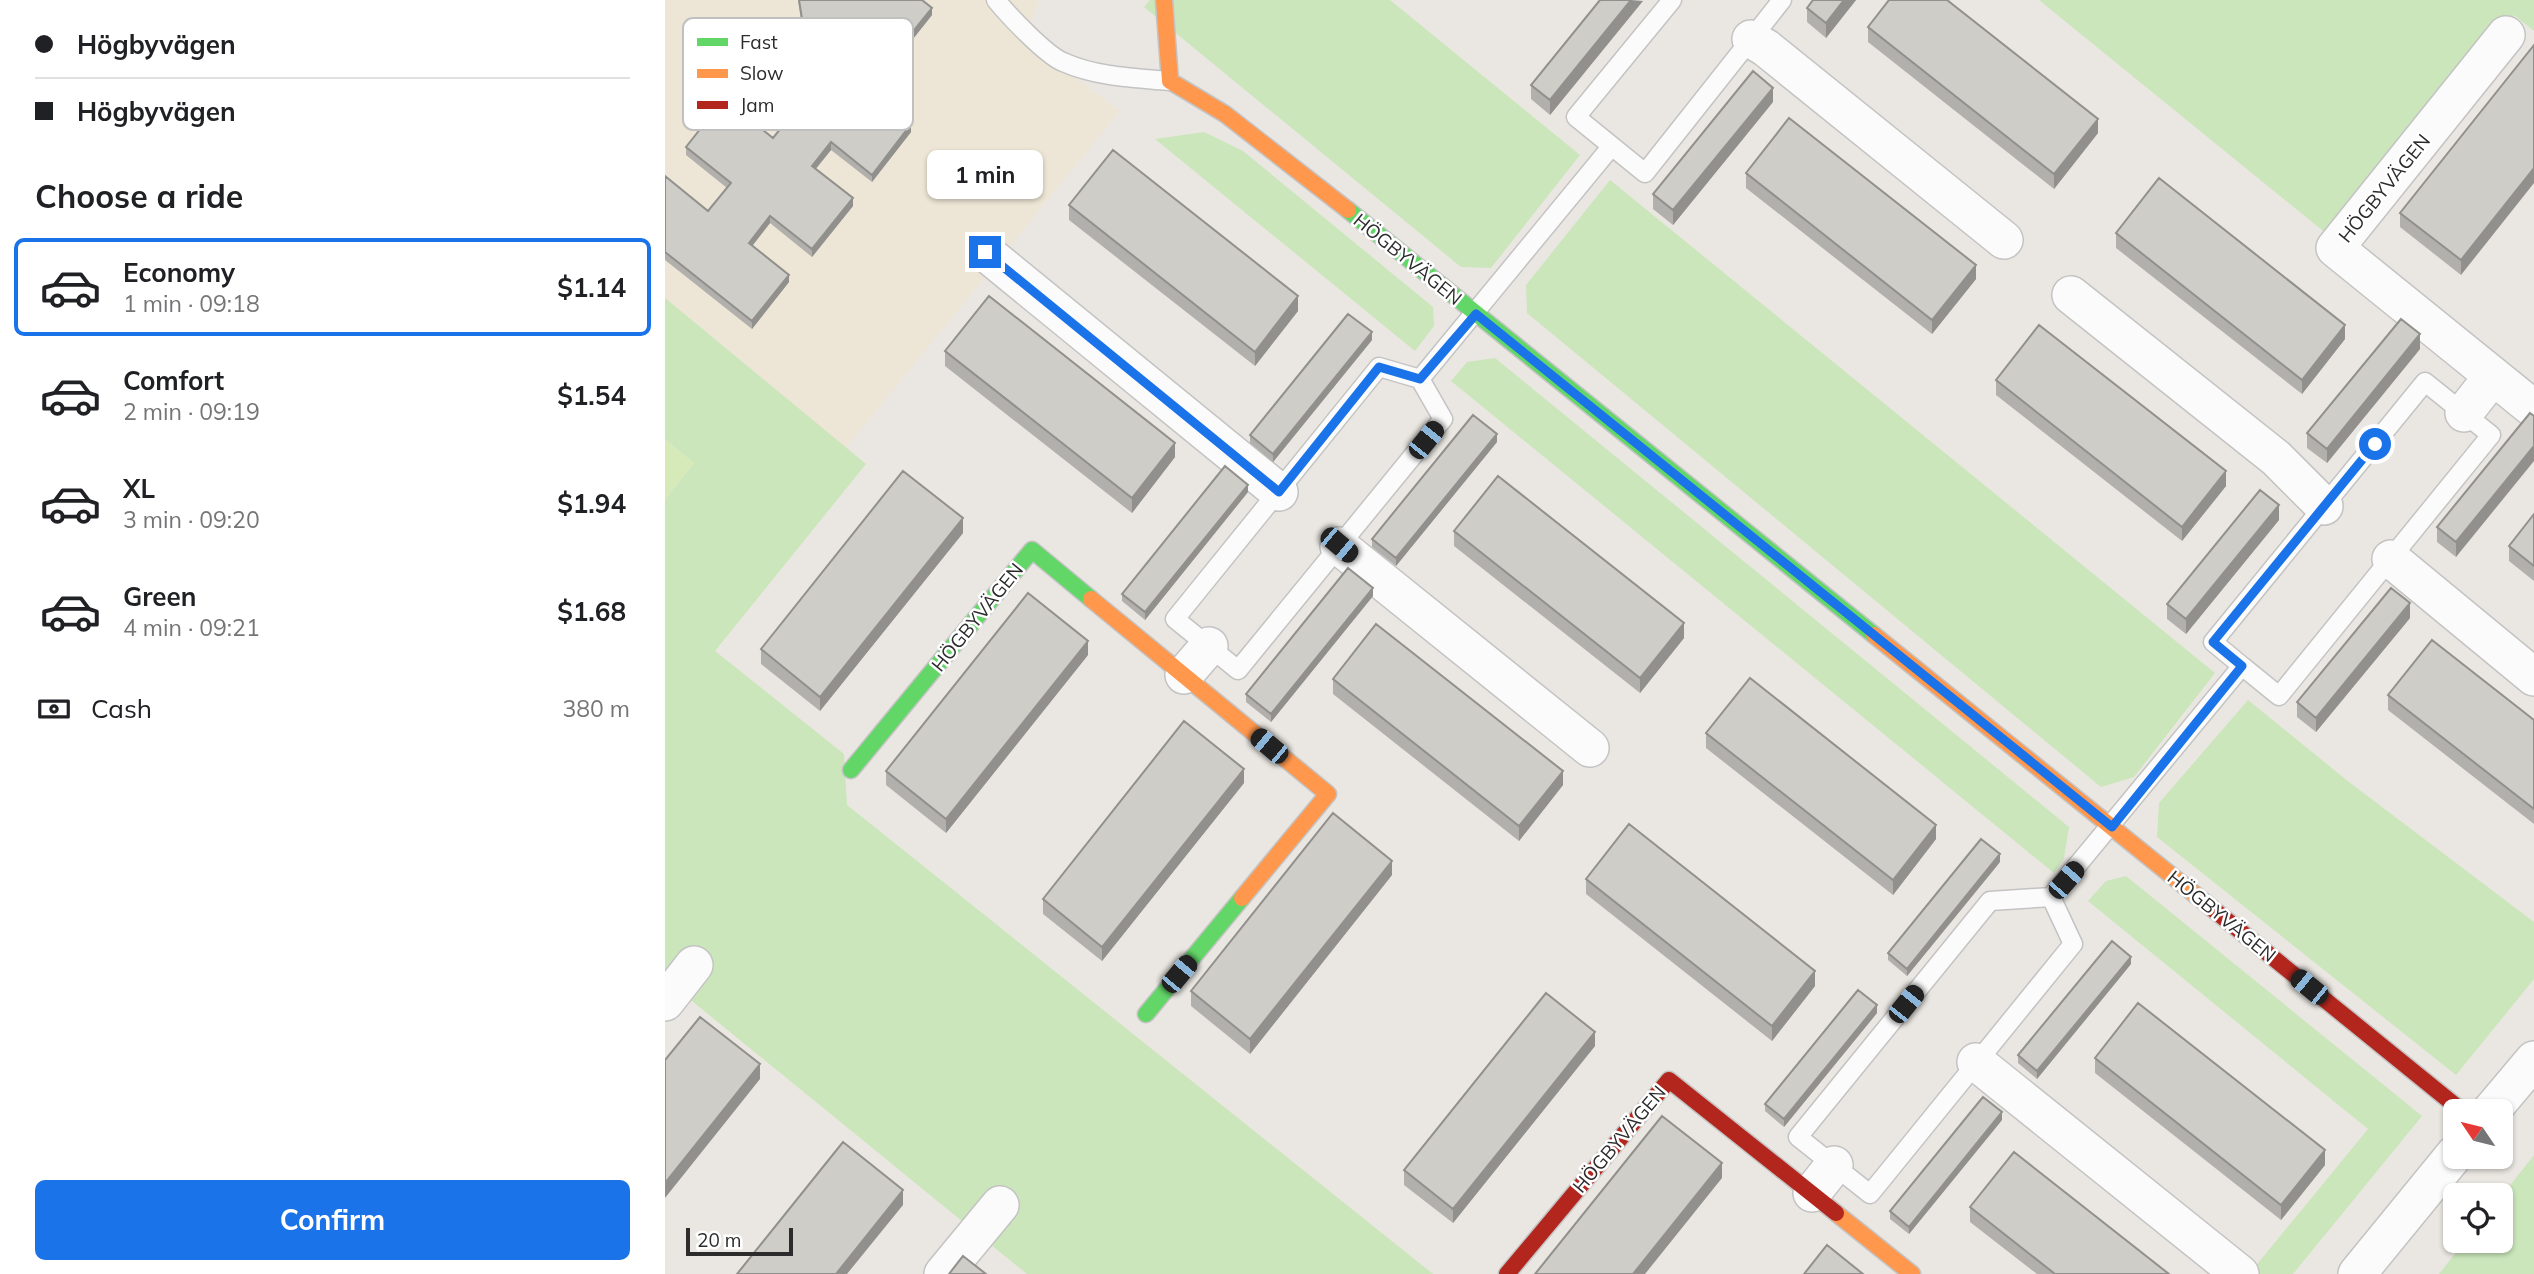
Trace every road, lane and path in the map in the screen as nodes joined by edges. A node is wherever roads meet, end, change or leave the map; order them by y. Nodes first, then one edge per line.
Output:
1 (996, 0) edge
2 (1164, 0) edge
3 (1672, 0) edge
4 (1782, 0) edge
5 (2506, 36) dead end
6 (1751, 39) junction
7 (1170, 81) junction
8 (1611, 147) junction
9 (2004, 240) dead end
10 (985, 252) dead end
11 (2071, 295) dead end
12 (1476, 314) junction
13 (2493, 376) junction
14 (1420, 379) junction
15 (2534, 409) edge
16 (2464, 413) junction
17 (1279, 492) junction
18 (2324, 506) junction
19 (1339, 545) junction
20 (2391, 559) junction
21 (1209, 646) junction
22 (2242, 666) junction
23 (1184, 675) junction
24 (2534, 677) edge
25 (1590, 748) dead end
26 (851, 770) dead end
27 (2112, 827) junction
28 (2051, 897) junction
29 (694, 965) dead end
30 (665, 1002) edge
31 (1146, 1014) dead end
32 (2534, 1060) edge
33 (1976, 1062) junction
34 (2447, 1099) edge
35 (2501, 1099) edge
36 (1834, 1166) junction
37 (2443, 1169) edge
38 (1812, 1193) junction
39 (1000, 1205) dead end
40 (943, 1274) edge
41 (1507, 1274) edge
42 (1912, 1274) edge
43 (2240, 1274) edge
44 (2357, 1274) edge

1 - 7 lane
2 - 7 street
3 - 8 lane
4 - 6 lane
5 - 13 street, HÖGBYVÄGEN
6 - 8 lane
6 - 9 street
7 - 12 street, HÖGBYVÄGEN
8 - 12 lane, HÖGBYVÄGEN
10 - 17 street
11 - 18 street
12 - 14 lane, HÖGBYVÄGEN
12 - 27 street, HÖGBYVÄGEN
13 - 15 street, HÖGBYVÄGEN
13 - 16 street
14 - 17 lane
14 - 19 lane
16 - 18 lane
16 - 20 lane
17 - 21 lane
18 - 22 lane
19 - 21 lane
19 - 25 street
20 - 22 lane
20 - 24 street
21 - 23 street
22 - 27 lane
23 - 26 street, HÖGBYVÄGEN
23 - 31 street, HÖGBYVÄGEN
27 - 28 lane
27 - 34 street, HÖGBYVÄGEN
28 - 33 lane
28 - 36 lane
29 - 30 street
32 - 35 street
33 - 36 lane
33 - 43 street
36 - 38 street
37 - 44 street
38 - 41 street, HÖGBYVÄGEN
38 - 42 street, HÖGBYVÄGEN
39 - 40 street

